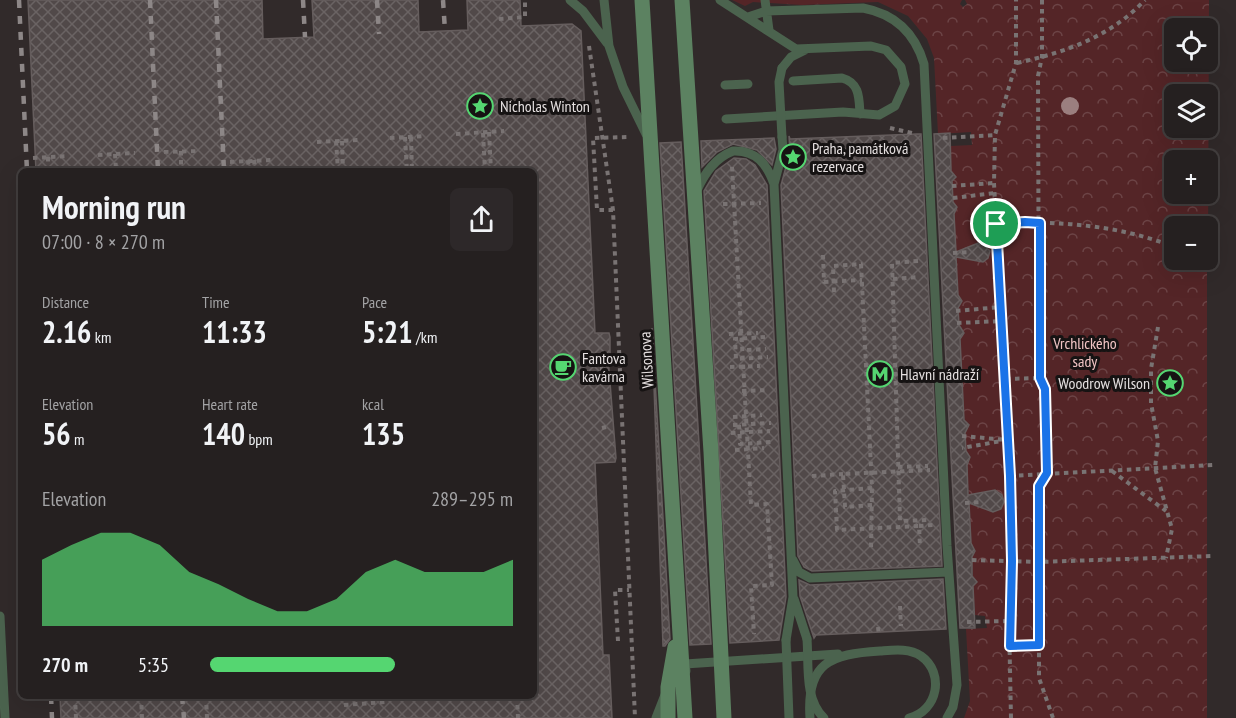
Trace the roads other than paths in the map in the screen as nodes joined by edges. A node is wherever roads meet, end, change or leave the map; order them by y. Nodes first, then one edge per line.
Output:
1 (570, 0) edge
2 (604, 0) edge
3 (642, 0) edge
4 (682, 0) edge
5 (720, 0) edge
6 (765, 0) edge
7 (766, 11) junction
8 (748, 17) junction
9 (769, 30) junction
10 (609, 46) junction
11 (805, 51) junction
12 (793, 81) dead end
13 (748, 84) dead end
14 (725, 85) dead end
15 (860, 114) junction
16 (726, 119) dead end
17 (651, 143) junction
18 (774, 184) junction
19 (694, 195) junction
20 (791, 552) junction
21 (948, 572) junction
22 (793, 597) junction
23 (0, 616) edge
24 (680, 620) junction
25 (1, 648) edge
26 (847, 654) junction
27 (668, 687) junction
28 (687, 717) edge
29 (5, 718) edge
30 (656, 718) edge
31 (668, 718) edge
32 (724, 718) edge
33 (789, 718) edge
34 (810, 718) edge
35 (824, 718) edge
36 (909, 718) edge
37 (947, 718) edge

1 - 10 lane
2 - 10 lane
3 - 17 main road, Wilsonova
4 - 19 main road
5 - 8 lane
6 - 7 lane
7 - 8 lane
7 - 9 lane
7 - 21 lane
8 - 9 lane
9 - 11 lane
10 - 17 lane
11 - 15 lane
11 - 18 lane, bridge
12 - 15 lane
13 - 14 lane
15 - 16 lane
17 - 24 main road, Wilsonova
18 - 19 lane
18 - 20 lane
19 - 32 main road
20 - 21 lane
20 - 22 lane
21 - 37 lane
22 - 33 lane, bridge
22 - 35 lane, bridge
23 - 25 lane
24 - 27 main road
24 - 28 main road, Wilsonova
25 - 29 lane
26 - 28 lane
26 - 34 lane
26 - 36 lane
27 - 30 lane
27 - 31 main road

